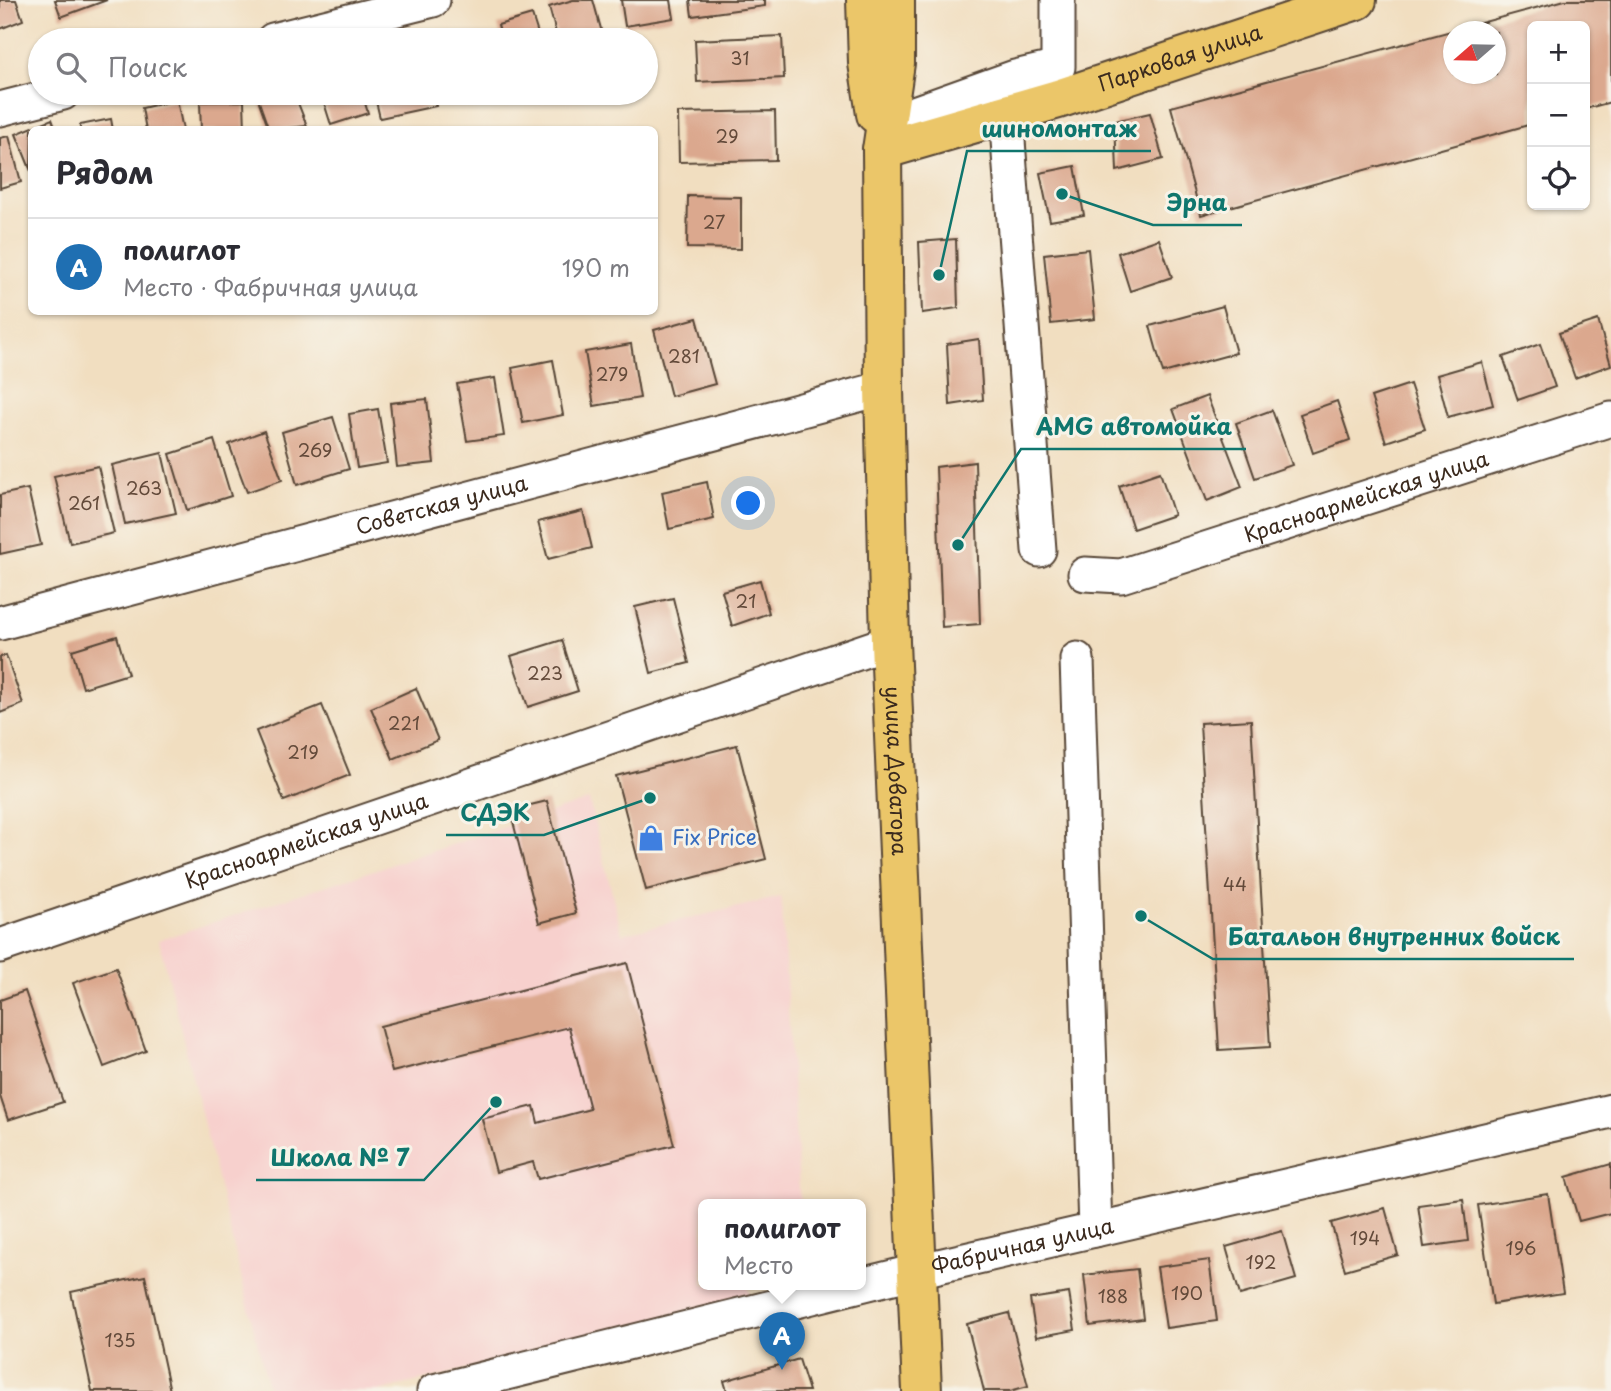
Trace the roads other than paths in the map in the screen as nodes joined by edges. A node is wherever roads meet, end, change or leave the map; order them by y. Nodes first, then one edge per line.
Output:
1 (433, 0) edge
2 (866, 0) edge
3 (895, 0) edge
4 (1058, 0) edge
5 (1357, 0) edge
6 (321, 28) edge
7 (28, 101) edge
8 (0, 108) edge
9 (1006, 114) junction
10 (884, 137) junction
11 (884, 388) junction
12 (1611, 419) edge
13 (1039, 550) dead end
14 (1085, 574) dead end
15 (0, 622) edge
16 (891, 642) junction
17 (1077, 659) dead end
18 (0, 946) edge
19 (1611, 1111) edge
20 (1095, 1230) junction
21 (917, 1271) junction
22 (866, 1284) edge
23 (841, 1290) edge
24 (434, 1391) edge
25 (922, 1391) edge

1 - 6 street
2 - 10 main road, улица Доватора
3 - 10 main road, улица Доватора
4 - 10 street
5 - 9 main road, Парковая улица
7 - 8 street
9 - 10 main road, Парковая улица
9 - 13 street
10 - 11 main road, улица Доватора
11 - 15 street, Советская улица
11 - 16 main road, улица Доватора
12 - 14 street, Красноармейская улица
16 - 18 street, Красноармейская улица
16 - 21 main road, улица Доватора
17 - 20 street
19 - 20 street, Фабричная улица
20 - 21 street, Фабричная улица
21 - 22 street, Фабричная улица
21 - 25 main road, улица Доватора
23 - 24 street, Фабричная улица

